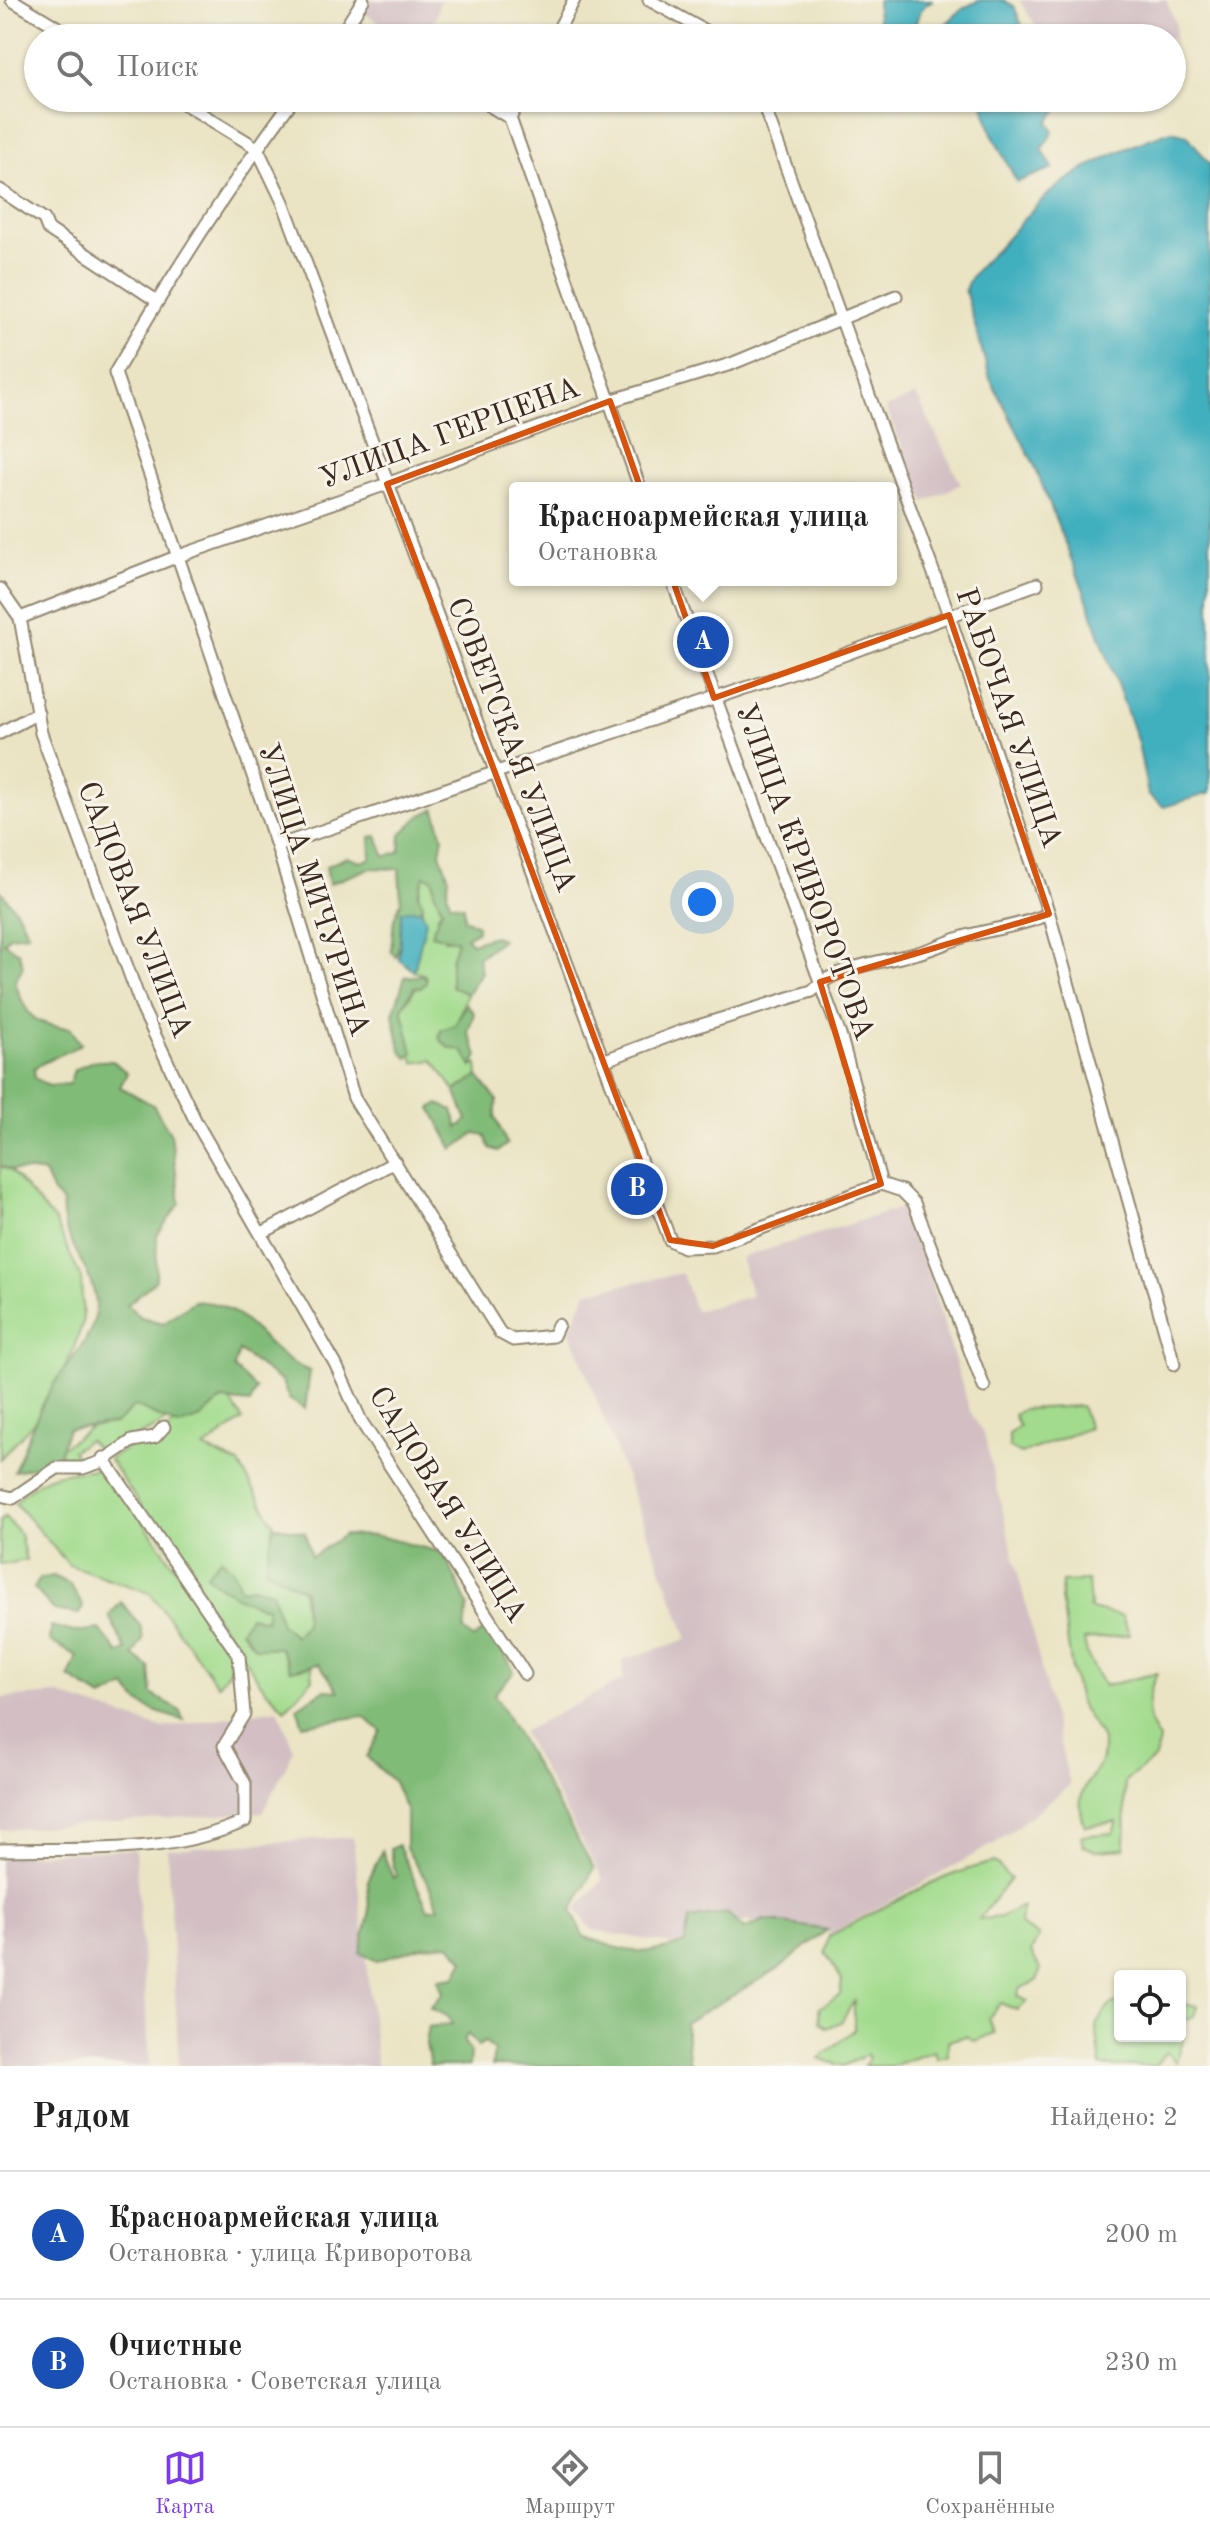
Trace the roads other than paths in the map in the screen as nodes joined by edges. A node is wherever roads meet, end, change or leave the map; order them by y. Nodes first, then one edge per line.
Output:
1 (12, 0) edge
2 (363, 0) edge
3 (574, 0) edge
4 (649, 0) edge
5 (351, 22) joint
6 (52, 24) edge
7 (354, 24) edge
8 (561, 24) edge
9 (693, 24) edge
10 (198, 112) edge
11 (284, 112) edge
12 (500, 112) edge
13 (513, 112) edge
14 (766, 112) edge
15 (510, 118) junction
16 (257, 148) junction
17 (0, 190) edge
18 (896, 296) dead end
19 (157, 301) junction
20 (844, 320) junction
21 (610, 401) junction
22 (638, 482) edge
23 (387, 484) junction
24 (176, 557) junction
25 (1037, 584) dead end
26 (674, 586) edge
27 (0, 589) edge
28 (949, 615) junction
29 (20, 618) junction
30 (714, 698) junction
31 (38, 713) junction
32 (0, 733) edge
33 (496, 769) junction
34 (277, 846) junction
35 (1049, 914) junction
36 (820, 982) junction
37 (603, 1061) junction
38 (395, 1162) junction
39 (881, 1184) junction
40 (262, 1233) junction
41 (558, 1325) dead end
42 (1174, 1364) dead end
43 (984, 1387) dead end
44 (164, 1427) dead end
45 (103, 1458) junction
46 (0, 1495) edge
47 (525, 1674) dead end
48 (0, 1850) edge

1 - 6 street
2 - 5 street
3 - 8 street
4 - 9 street
5 - 7 street
10 - 16 street
11 - 16 street
12 - 15 street
13 - 15 street
14 - 20 street, РАБОЧАЯ УЛИЦА
15 - 21 street
16 - 19 street
16 - 23 street, СОВЕТСКАЯ УЛИЦА
17 - 19 street
18 - 20 street, УЛИЦА ГЕРЦЕНА
19 - 24 street, УЛИЦА МИЧУРИНА
20 - 21 street, УЛИЦА ГЕРЦЕНА
20 - 28 street, РАБОЧАЯ УЛИЦА
21 - 22 street
21 - 23 street, УЛИЦА ГЕРЦЕНА
23 - 24 street, УЛИЦА ГЕРЦЕНА
23 - 33 street, СОВЕТСКАЯ УЛИЦА
24 - 29 street, УЛИЦА ГЕРЦЕНА
24 - 34 street, УЛИЦА МИЧУРИНА
25 - 28 street
26 - 30 street, УЛИЦА КРИВОРОТОВА
27 - 29 street, САДОВАЯ УЛИЦА
28 - 30 street
28 - 35 street, РАБОЧАЯ УЛИЦА
29 - 31 street, САДОВАЯ УЛИЦА
30 - 33 street
30 - 36 street, УЛИЦА КРИВОРОТОВА
31 - 32 street
31 - 40 street, САДОВАЯ УЛИЦА
33 - 34 street
33 - 37 street, СОВЕТСКАЯ УЛИЦА
34 - 38 street, УЛИЦА МИЧУРИНА
35 - 36 street
35 - 42 street, РАБОЧАЯ УЛИЦА
36 - 37 street
36 - 39 street, УЛИЦА КРИВОРОТОВА
37 - 39 street, СОВЕТСКАЯ УЛИЦА
38 - 40 street
38 - 41 street, УЛИЦА МИЧУРИНА
39 - 43 street
40 - 47 street, САДОВАЯ УЛИЦА
44 - 45 street
45 - 46 street
45 - 48 street

